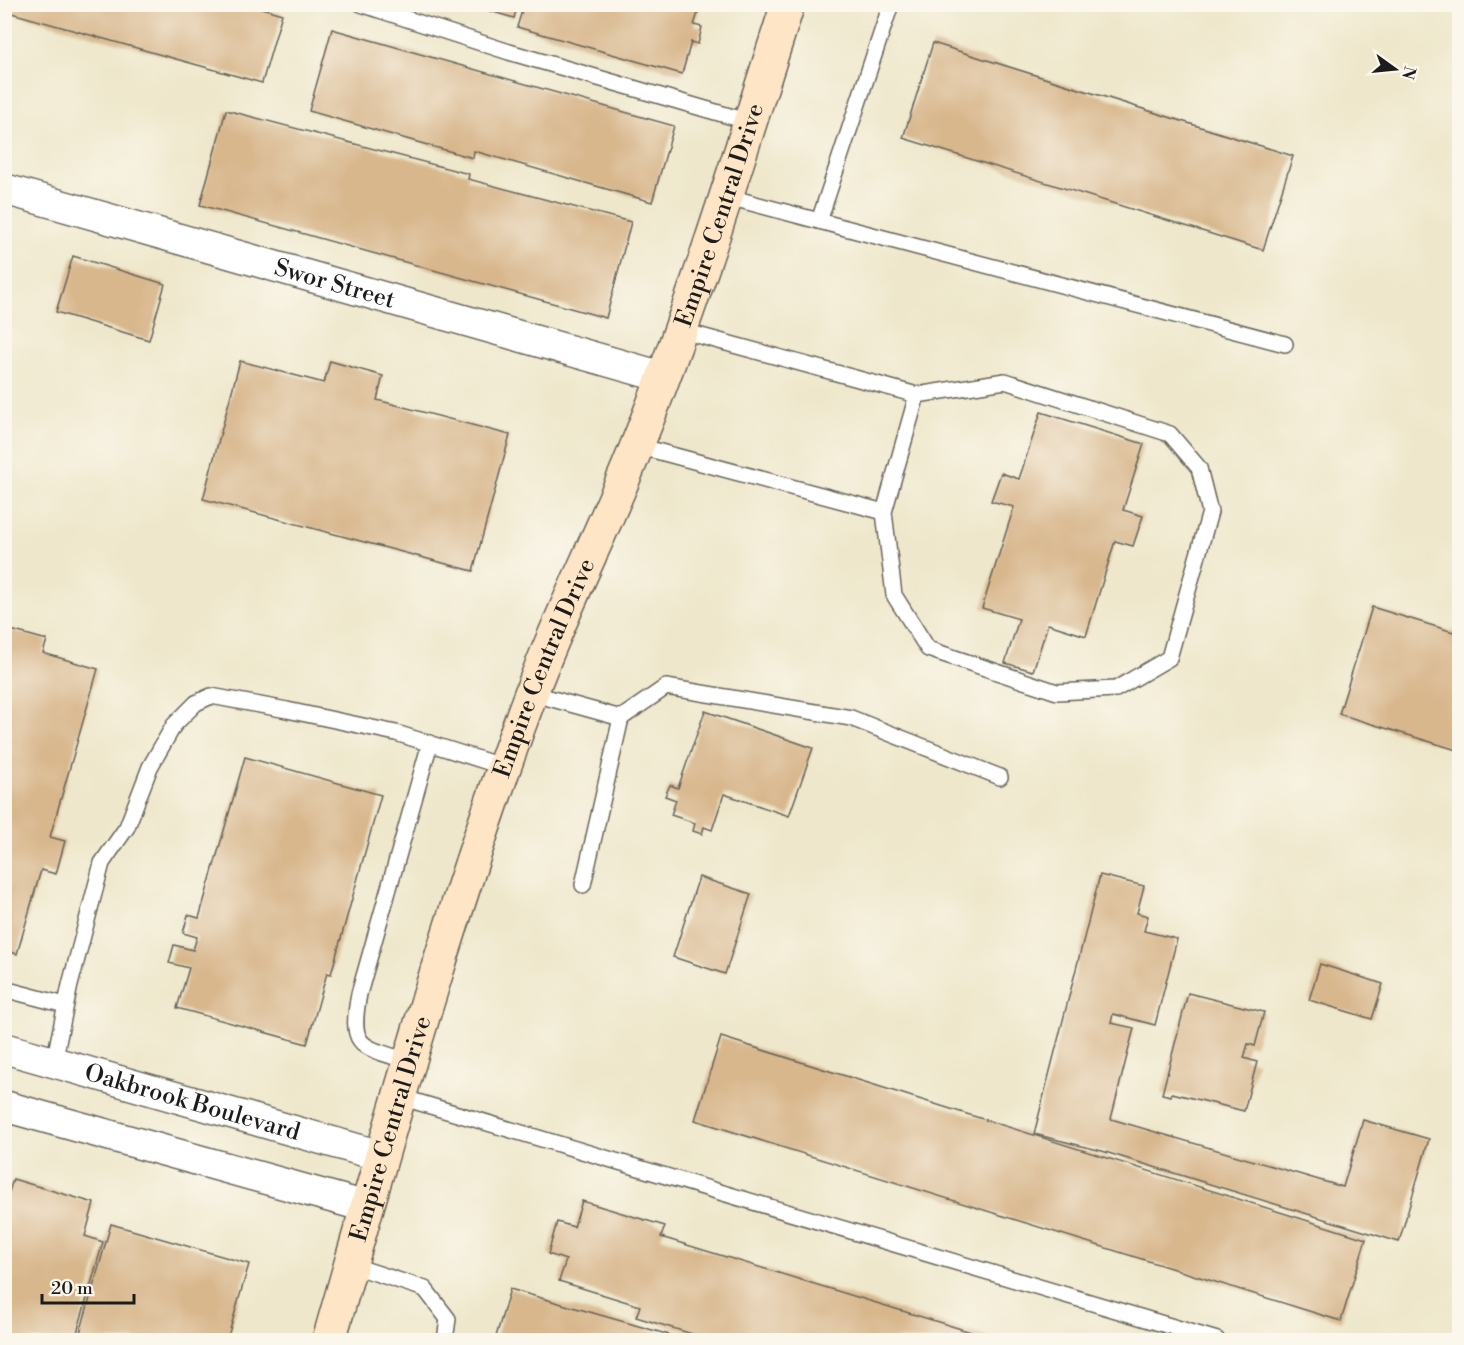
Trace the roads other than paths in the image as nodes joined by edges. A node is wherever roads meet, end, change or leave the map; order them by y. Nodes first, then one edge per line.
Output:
1 (361, 4) edge
2 (788, 4) edge
3 (891, 4) edge
4 (750, 122) junction
5 (4, 189) edge
6 (725, 196) junction
7 (819, 221) junction
8 (679, 330) junction
9 (1285, 344) dead end
10 (663, 377) junction
11 (917, 395) junction
12 (638, 446) junction
13 (884, 512) junction
14 (531, 693) junction
15 (621, 718) junction
16 (430, 743) junction
17 (504, 767) junction
18 (1000, 777) dead end
19 (583, 885) dead end
20 (4, 989) edge
21 (65, 1005) junction
22 (4, 1048) edge
23 (408, 1061) junction
24 (54, 1062) junction
25 (397, 1096) junction
26 (4, 1106) edge
27 (381, 1156) junction
28 (367, 1207) junction
29 (351, 1265) junction
30 (329, 1341) edge
31 (445, 1341) edge
32 (1217, 1341) edge

1 - 4 lane
2 - 4 street, Empire Central Drive
3 - 7 lane
4 - 6 street, Empire Central Drive
5 - 10 street, Swor Street
6 - 7 lane
6 - 8 street, Empire Central Drive
7 - 9 lane
8 - 10 street, Empire Central Drive
8 - 11 lane
10 - 12 street, Empire Central Drive
11 - 13 lane
11 - 13 lane
12 - 13 lane
12 - 14 street, Empire Central Drive
14 - 15 lane
14 - 17 street, Empire Central Drive
15 - 18 lane
15 - 19 lane
16 - 17 lane
16 - 21 lane
16 - 23 lane
17 - 23 street, Empire Central Drive
20 - 21 lane
21 - 24 lane
22 - 24 street, Oakbrook Boulevard
23 - 25 street, Empire Central Drive
24 - 27 street, Oakbrook Boulevard
25 - 27 street, Empire Central Drive
25 - 32 lane
26 - 28 street
27 - 28 street, Empire Central Drive
28 - 29 street, Empire Central Drive
29 - 30 street, Empire Central Drive
29 - 31 lane

